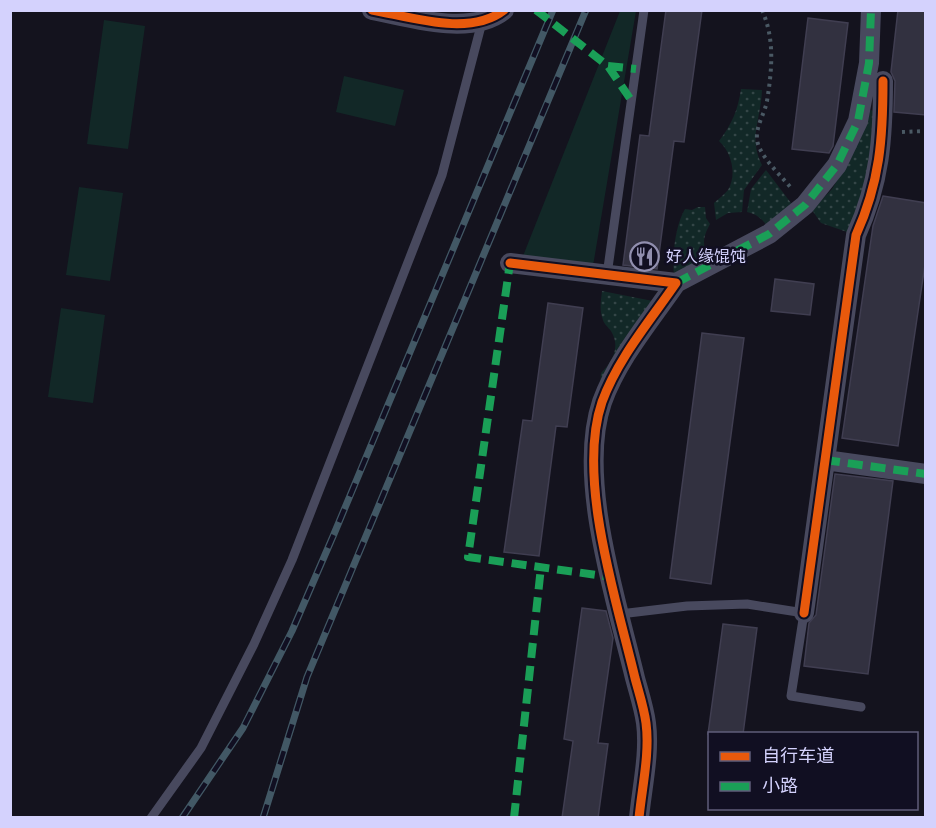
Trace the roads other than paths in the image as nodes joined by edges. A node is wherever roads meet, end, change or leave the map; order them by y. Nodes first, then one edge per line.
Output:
1 (372, 10) edge
2 (504, 10) edge
3 (644, 10) edge
4 (871, 10) edge
5 (482, 22) junction
6 (884, 81) dead end
7 (510, 263) dead end
8 (607, 275) junction
9 (676, 283) junction
10 (825, 460) junction
11 (926, 474) edge
12 (804, 613) junction
13 (620, 614) junction
14 (861, 707) dead end
15 (151, 818) edge
16 (639, 818) edge

1 - 5 street
2 - 5 street
3 - 8 lane
4 - 9 street
5 - 15 lane
6 - 10 street
7 - 8 street
8 - 9 street
9 - 13 street
10 - 11 street
10 - 12 street
12 - 13 lane
12 - 14 lane
13 - 16 street

